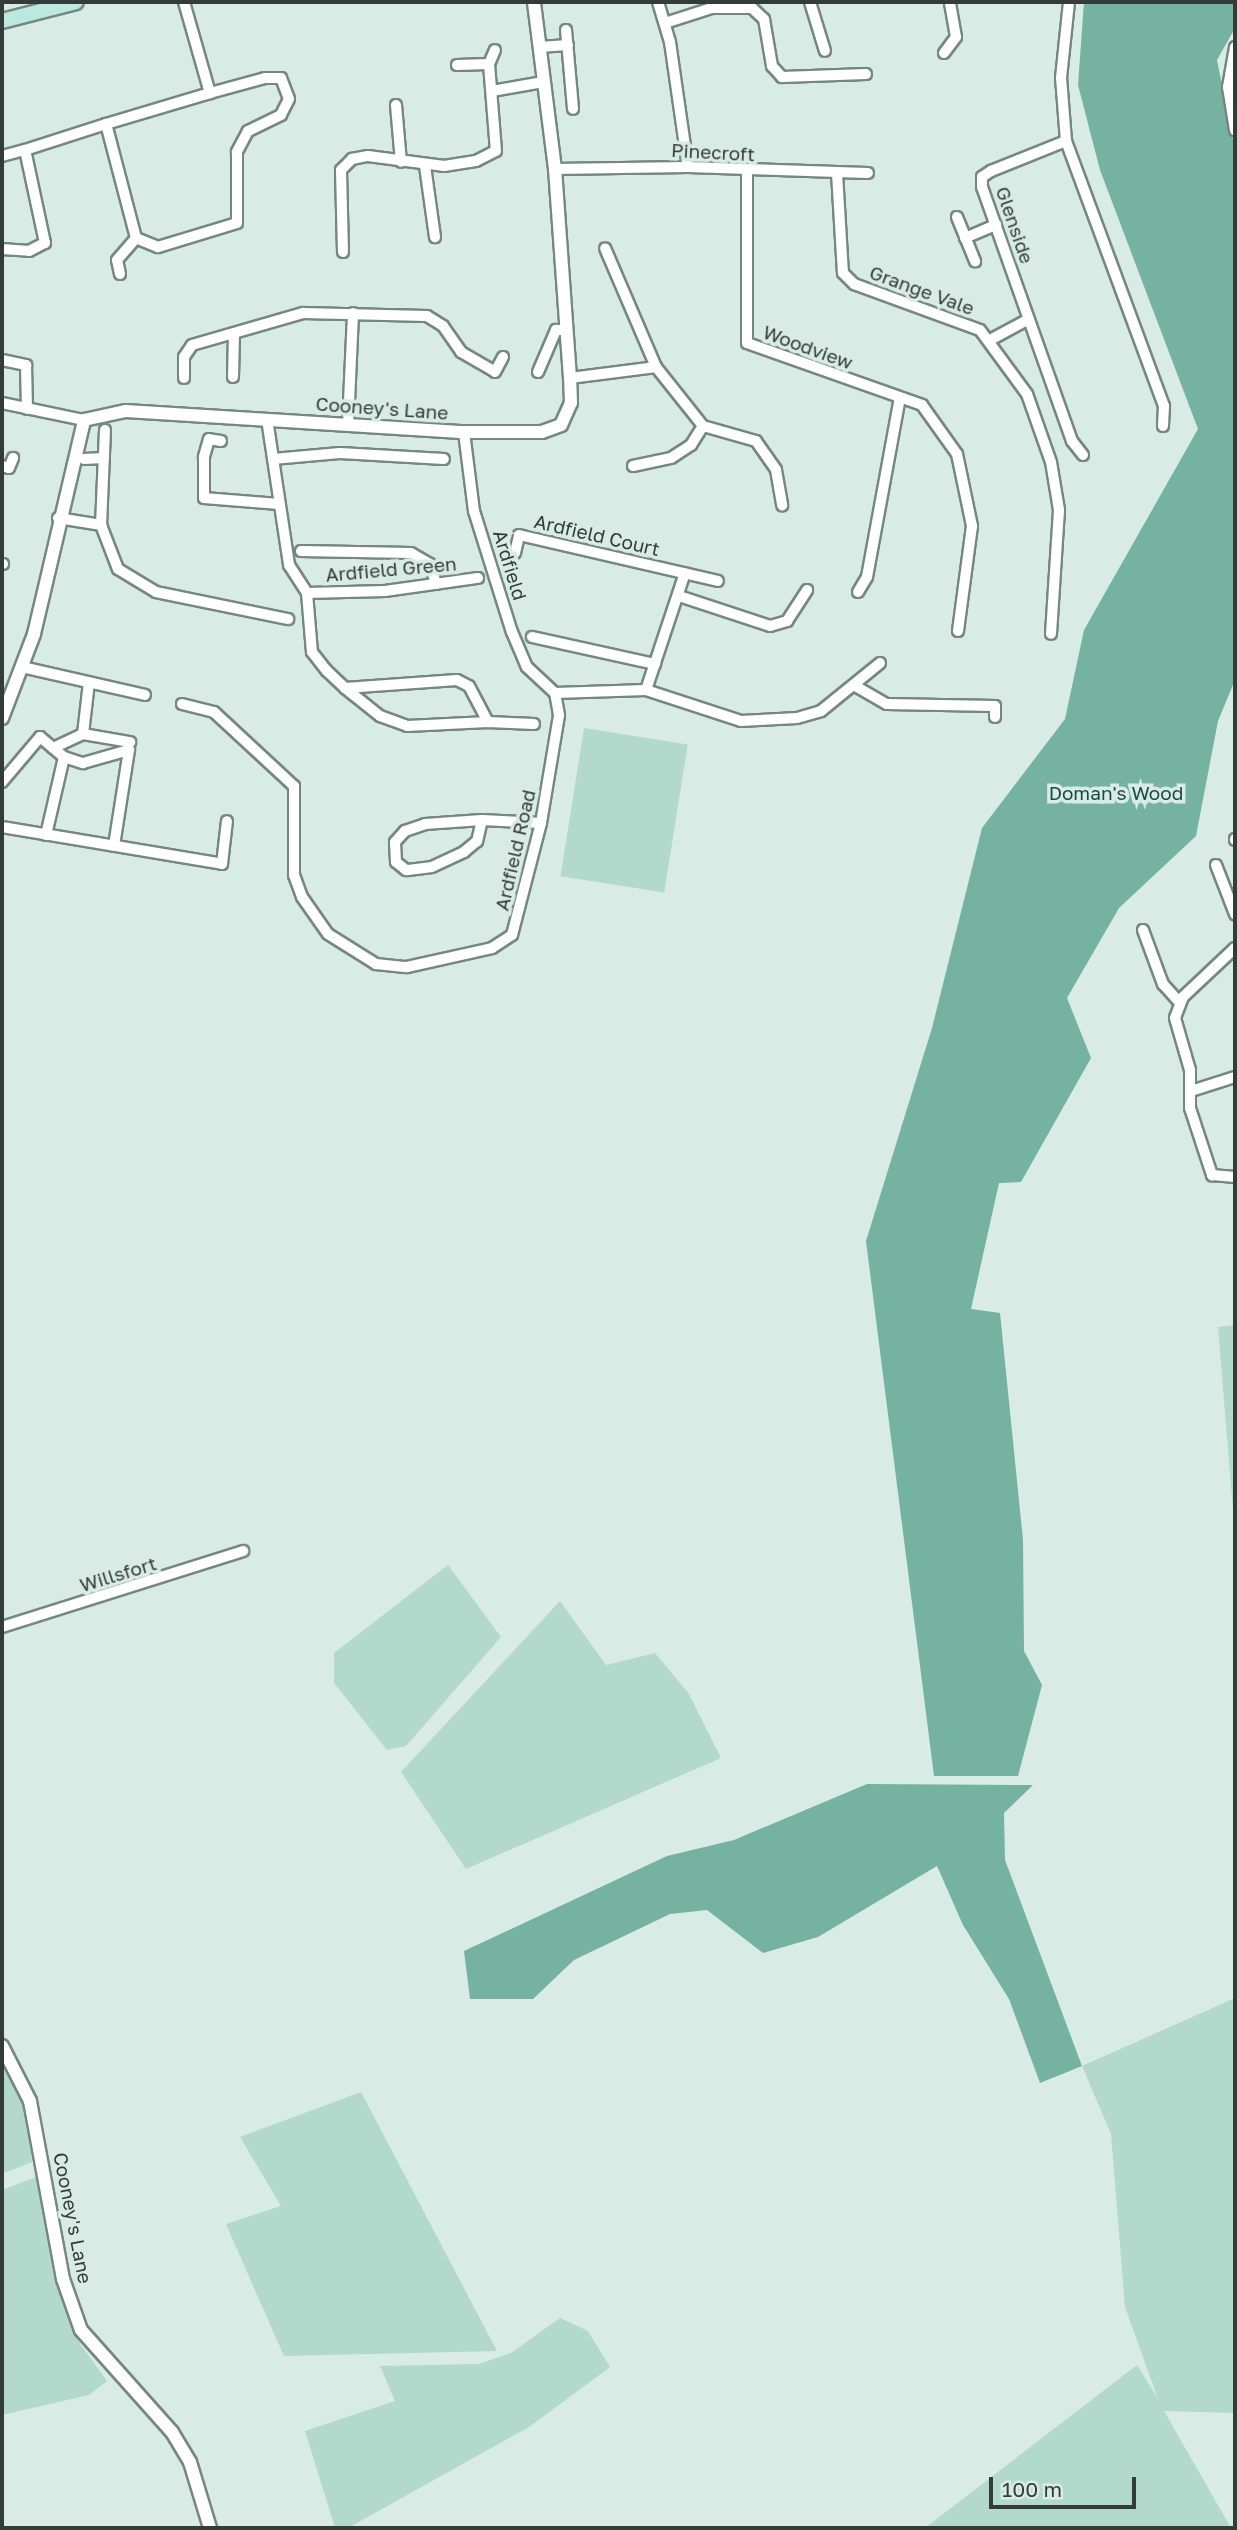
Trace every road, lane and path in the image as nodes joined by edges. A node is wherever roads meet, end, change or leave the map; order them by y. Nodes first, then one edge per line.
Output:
1 (76, 2) edge
2 (184, 2) edge
3 (534, 2) edge
4 (658, 2) edge
5 (810, 2) edge
6 (950, 2) edge
7 (1069, 2) edge
8 (2, 21) edge
9 (665, 23) junction
10 (566, 30) dead end
11 (568, 45) junction
12 (539, 47) junction
13 (1235, 47) edge
14 (495, 50) dead end
15 (825, 51) dead end
16 (944, 53) dead end
17 (489, 64) junction
18 (457, 65) dead end
19 (866, 74) dead end
20 (543, 82) junction
21 (492, 91) junction
22 (210, 93) junction
23 (396, 105) dead end
24 (573, 109) dead end
25 (106, 124) junction
26 (1235, 130) edge
27 (1066, 141) junction
28 (25, 150) junction
29 (2, 156) edge
30 (401, 162) junction
31 (425, 166) junction
32 (688, 167) junction
33 (555, 169) junction
34 (747, 173) junction
35 (837, 173) junction
36 (868, 173) dead end
37 (957, 217) dead end
38 (996, 225) junction
39 (435, 237) dead end
40 (136, 238) junction
41 (965, 238) junction
42 (604, 248) dead end
43 (2, 249) edge
44 (343, 252) dead end
45 (975, 261) dead end
46 (120, 274) dead end
47 (353, 313) junction
48 (1030, 319) junction
49 (567, 330) junction
50 (234, 332) junction
51 (990, 340) junction
52 (503, 357) dead end
53 (2, 360) edge
54 (656, 367) junction
55 (538, 372) dead end
56 (233, 377) dead end
57 (184, 378) dead end
58 (570, 378) junction
59 (900, 398) junction
60 (2, 402) edge
61 (27, 409) junction
62 (267, 419) junction
63 (84, 420) junction
64 (348, 424) junction
65 (703, 426) junction
66 (1163, 426) dead end
67 (105, 430) dead end
68 (464, 432) junction
69 (221, 441) dead end
70 (1083, 455) dead end
71 (13, 458) dead end
72 (104, 458) junction
73 (273, 458) junction
74 (84, 459) dead end
75 (444, 459) dead end
76 (2, 466) edge
77 (633, 466) dead end
78 (279, 504) junction
79 (782, 505) dead end
80 (58, 517) junction
81 (101, 525) junction
82 (301, 551) dead end
83 (515, 553) dead end
84 (685, 573) junction
85 (478, 578) dead end
86 (718, 581) dead end
87 (436, 584) junction
88 (807, 590) dead end
89 (858, 592) dead end
90 (307, 593) junction
91 (679, 596) junction
92 (288, 619) dead end
93 (958, 631) dead end
94 (1051, 634) dead end
95 (532, 637) dead end
96 (880, 663) dead end
97 (655, 664) junction
98 (22, 667) junction
99 (89, 682) junction
100 (857, 687) junction
101 (345, 688) junction
102 (646, 690) junction
103 (555, 693) junction
104 (145, 695) dead end
105 (182, 704) dead end
106 (995, 717) dead end
107 (2, 718) edge
108 (488, 722) junction
109 (534, 724) dead end
110 (83, 734) junction
111 (130, 742) dead end
112 (53, 748) junction
113 (64, 757) junction
114 (2, 782) edge
115 (482, 820) junction
116 (227, 821) dead end
117 (541, 823) junction
118 (2, 827) edge
119 (46, 835) junction
120 (114, 846) junction
121 (1216, 865) dead end
122 (1235, 914) edge
123 (1143, 930) dead end
124 (1235, 948) edge
125 (1180, 1003) junction
126 (1235, 1077) edge
127 (1191, 1091) junction
128 (1235, 1177) edge
129 (243, 1551) dead end
130 (2, 1627) edge
131 (2, 2046) edge
132 (210, 2528) edge

1 - 8 main road
2 - 22 street
3 - 12 street, Cooney's Lane
4 - 9 street
5 - 15 street
6 - 16 street
7 - 27 street
9 - 19 street
9 - 32 street
10 - 11 street
11 - 12 street
11 - 24 street
12 - 20 street, Cooney's Lane
13 - 26 street
14 - 17 street
17 - 18 street
17 - 21 street
20 - 21 street
20 - 33 street, Cooney's Lane
21 - 31 street
22 - 25 street
22 - 40 street
23 - 30 street
25 - 28 street
25 - 40 street
27 - 38 street, Glenside
27 - 66 street
28 - 29 street
28 - 43 street
30 - 31 street
30 - 44 street
31 - 39 street
32 - 33 street, Pinecroft
32 - 34 street, Pinecroft
33 - 49 street, Cooney's Lane
34 - 35 street, Pinecroft
34 - 59 street, Woodview
35 - 36 street, Pinecroft
35 - 51 street, Grange Vale
37 - 41 street
38 - 41 street
38 - 48 street, Glenside
40 - 46 street
41 - 45 street
42 - 54 street
47 - 50 street
47 - 52 street
47 - 64 street
48 - 51 street
48 - 70 street, Glenside
49 - 55 street
49 - 58 street, Cooney's Lane
50 - 56 street
50 - 57 street
51 - 94 street, Grange Vale
53 - 61 street
54 - 58 street
54 - 65 street
58 - 68 street, Cooney's Lane
59 - 89 street
59 - 93 street
60 - 61 street
61 - 63 street
62 - 63 street, Cooney's Lane
62 - 64 street, Cooney's Lane
62 - 73 street
63 - 80 street
64 - 68 street, Cooney's Lane
65 - 77 street
65 - 79 street
67 - 72 street
68 - 103 street, Ardfield
69 - 78 street
71 - 76 street
72 - 74 street
72 - 81 street
73 - 75 street
73 - 78 street
78 - 90 street
80 - 81 street
80 - 98 street
81 - 92 street
82 - 87 street
83 - 84 street, Ardfield Court
84 - 86 street
84 - 91 street
85 - 87 street, Ardfield Green
87 - 90 street, Ardfield Green
88 - 91 street
90 - 101 street
91 - 97 street
95 - 97 street
96 - 100 street
97 - 102 street
98 - 99 street
98 - 107 street
99 - 104 street
99 - 110 street
100 - 102 street
100 - 106 street
101 - 108 street
101 - 108 street
102 - 103 street
103 - 117 street, Ardfield Road
105 - 117 street, Ardfield Road
108 - 109 street
110 - 111 street
110 - 112 street
112 - 113 street
112 - 114 street
113 - 119 street
113 - 120 street
115 - 115 street
115 - 117 street
116 - 120 street
118 - 119 street
119 - 120 street
121 - 122 street
123 - 125 street
124 - 125 street
125 - 127 street
126 - 127 street
127 - 128 street
129 - 130 street, Willsfort
131 - 132 street, Cooney's Lane

